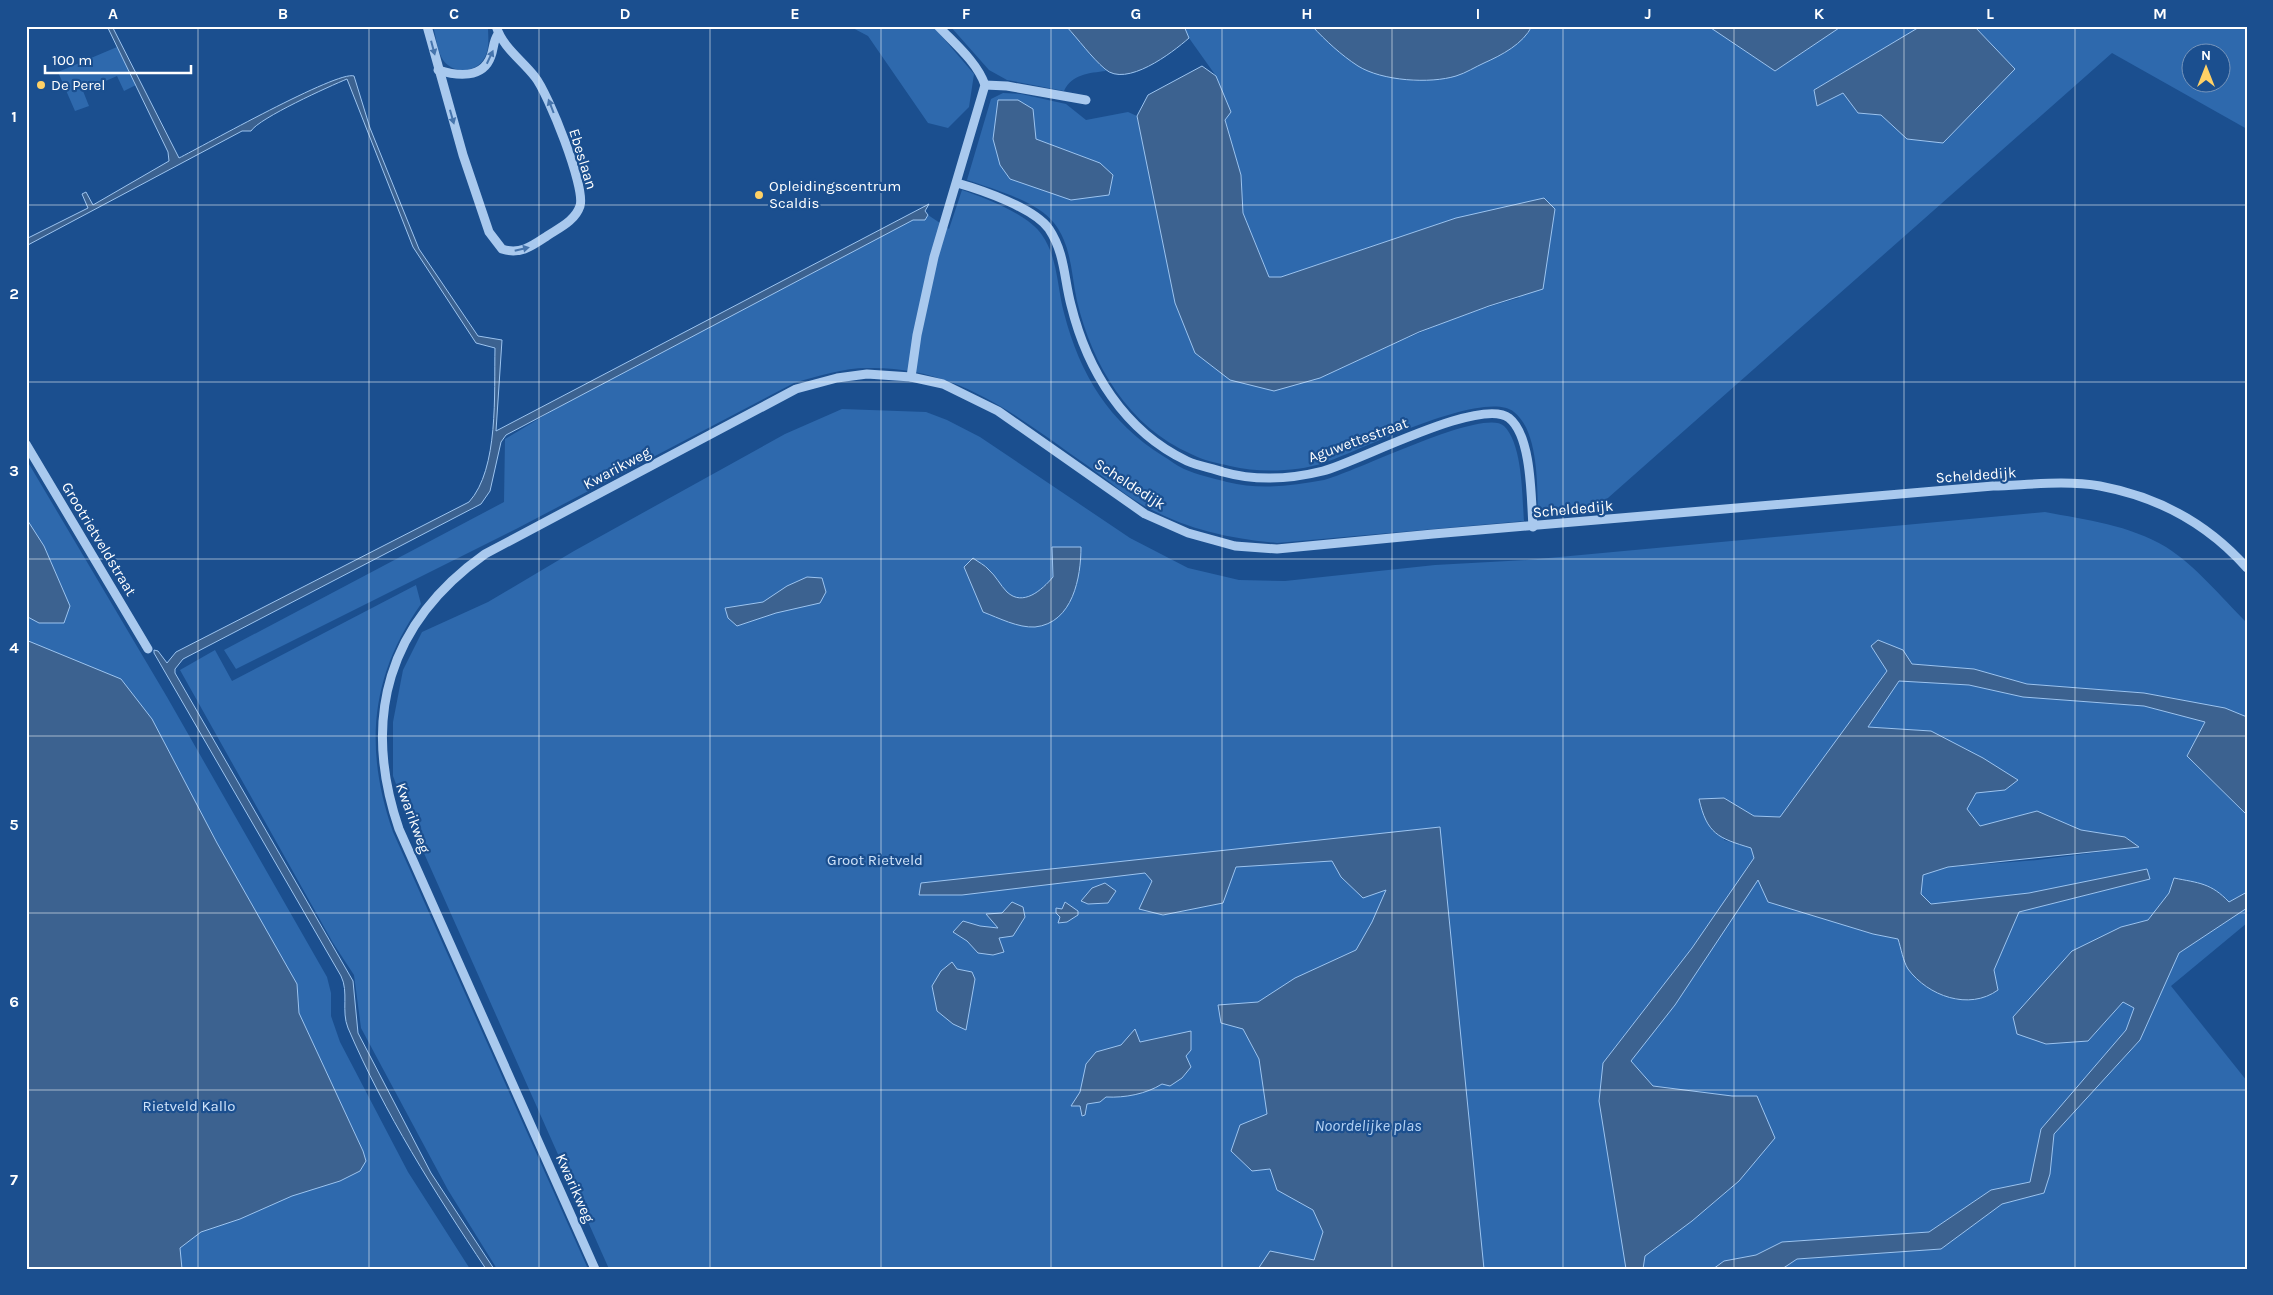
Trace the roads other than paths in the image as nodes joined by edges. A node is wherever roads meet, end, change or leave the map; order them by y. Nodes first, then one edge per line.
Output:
1 (427, 26) edge
2 (938, 26) edge
3 (497, 30) edge
4 (438, 70) junction
5 (985, 85) junction
6 (1086, 100) dead end
7 (957, 183) junction
8 (911, 377) junction
9 (921, 378) joint
10 (26, 444) edge
11 (1533, 527) junction
12 (2247, 568) edge
13 (148, 649) dead end
14 (595, 1269) edge

1 -> 4 street, Ebeslaan
2 - 5 street
4 -> 3 street, Ebeslaan
4 -> 3 street, Ebeslaan
5 - 6 street
5 - 7 street
7 - 8 street
7 - 11 street, Aguwettestraat
8 - 9 street, Kwarikweg
8 - 14 street, Kwarikweg
9 - 11 street, Scheldedijk
10 - 13 street, Grootrietveldstraat
11 - 12 street, Scheldedijk

